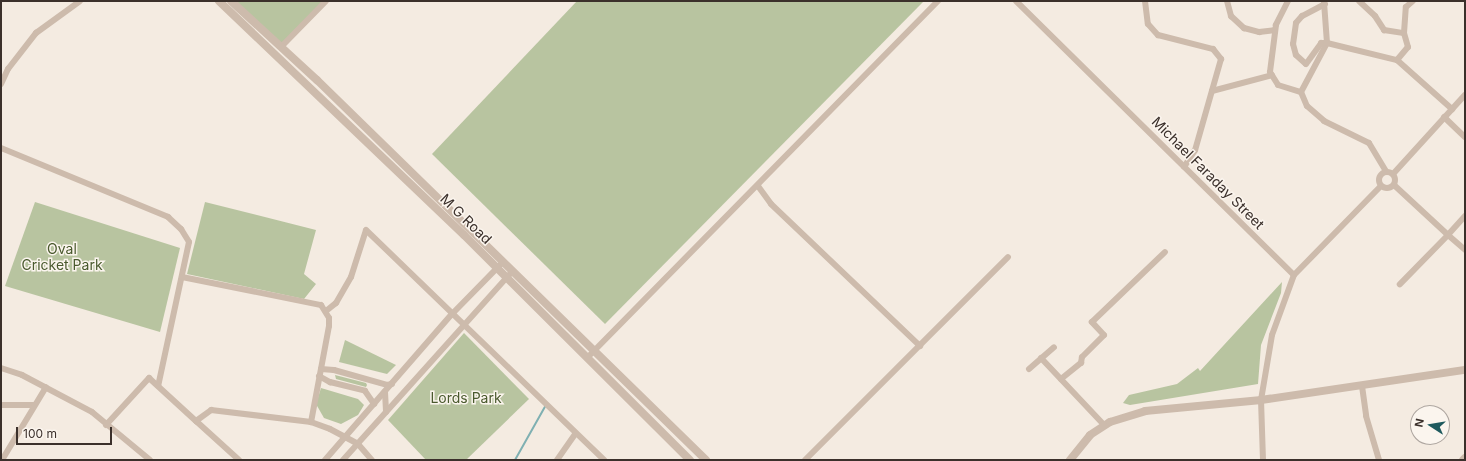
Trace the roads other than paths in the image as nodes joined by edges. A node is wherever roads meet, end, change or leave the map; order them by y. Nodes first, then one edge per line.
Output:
1 (80, 1) edge
2 (219, 1) edge
3 (231, 1) edge
4 (326, 1) edge
5 (938, 1) edge
6 (1016, 1) edge
7 (1145, 1) edge
8 (1227, 1) edge
9 (1288, 1) edge
10 (1359, 1) edge
11 (1413, 1) edge
12 (1324, 2) edge
13 (1275, 30) junction
14 (1404, 33) junction
15 (1327, 43) junction
16 (281, 47) junction
17 (1397, 60) junction
18 (4, 69) edge
19 (1272, 75) junction
20 (1, 84) edge
21 (1212, 91) junction
22 (1301, 92) junction
23 (1465, 95) edge
24 (1452, 109) junction
25 (1444, 117) junction
26 (1465, 137) edge
27 (1, 148) edge
28 (1184, 167) junction
29 (1386, 171) junction
30 (1393, 174) junction
31 (1394, 185) junction
32 (758, 186) junction
33 (1381, 186) junction
34 (1465, 216) edge
35 (1448, 235) junction
36 (1465, 250) edge
37 (1165, 252) dead end
38 (1008, 257) dead end
39 (500, 265) junction
40 (1294, 274) junction
41 (510, 275) junction
42 (182, 277) junction
43 (1400, 284) dead end
44 (326, 311) junction
45 (452, 314) junction
46 (464, 325) junction
47 (920, 346) junction
48 (1054, 347) dead end
49 (594, 352) junction
50 (588, 358) junction
51 (1041, 358) junction
52 (1, 368) edge
53 (321, 369) junction
54 (1030, 369) dead end
55 (1465, 370) edge
56 (319, 376) junction
57 (1061, 379) junction
58 (371, 382) junction
59 (392, 384) junction
60 (158, 386) junction
61 (1362, 386) junction
62 (46, 387) junction
63 (365, 391) junction
64 (385, 392) junction
65 (1261, 400) junction
66 (395, 402) junction
67 (374, 404) junction
68 (1, 405) edge
69 (34, 405) junction
70 (386, 412) junction
71 (196, 421) junction
72 (311, 422) junction
73 (106, 424) junction
74 (1104, 426) junction
75 (575, 434) junction
76 (345, 438) junction
77 (358, 444) junction
78 (330, 457) edge
79 (2, 460) edge
80 (150, 460) edge
81 (239, 460) edge
82 (325, 460) edge
83 (343, 460) edge
84 (372, 460) edge
85 (557, 460) edge
86 (604, 460) edge
87 (690, 460) edge
88 (706, 460) edge
89 (805, 460) edge
90 (1070, 460) edge
91 (1263, 460) edge
92 (1379, 460) edge

1 - 18 street
2 - 39 street, M G Road
3 - 16 street
4 - 16 street
5 - 32 street
6 - 28 street, Michael Faraday Street
7 - 21 street
8 - 13 street
9 - 13 street
10 - 14 street
11 - 14 street
12 - 15 street
12 - 15 street
13 - 19 street
14 - 17 street
15 - 17 street
15 - 22 street
16 - 39 street
17 - 24 street
18 - 20 street
19 - 21 street
19 - 22 street
21 - 28 street
22 - 29 street
23 - 24 street
24 - 25 street
25 - 26 street
25 - 30 street
27 - 42 street
28 - 40 street, Michael Faraday Street
29 - 30 street
29 - 33 street
30 - 31 street
31 - 33 street
31 - 35 street
32 - 47 street
32 - 49 street
33 - 40 street
34 - 35 street
35 - 36 street
35 - 43 street
37 - 57 street
38 - 47 street
39 - 41 street, M G Road
39 - 45 street
40 - 65 street
41 - 46 street
41 - 49 street
41 - 50 street, M G Road
42 - 44 street
42 - 60 street
44 - 45 street
44 - 53 street
45 - 46 street
45 - 59 street
46 - 66 street
46 - 75 street
47 - 89 street
48 - 51 street
49 - 50 street
49 - 88 street
50 - 87 street, M G Road
51 - 54 street
51 - 57 street
52 - 62 street
53 - 56 street
53 - 58 street
55 - 61 street
56 - 63 street
56 - 72 street
57 - 74 street
58 - 59 street
58 - 63 street
59 - 64 street
60 - 71 street
60 - 73 street
61 - 65 street
61 - 92 street
62 - 69 street
62 - 73 street
63 - 67 street
64 - 66 street
64 - 67 street
64 - 70 street
65 - 74 street
65 - 91 street
66 - 70 street
67 - 76 street
68 - 69 street
69 - 79 street
70 - 77 street
71 - 72 street
71 - 81 street
72 - 76 street
73 - 80 street
74 - 90 street
75 - 85 street
75 - 86 street
76 - 77 street
76 - 78 street
77 - 83 street
77 - 84 street
78 - 82 street

